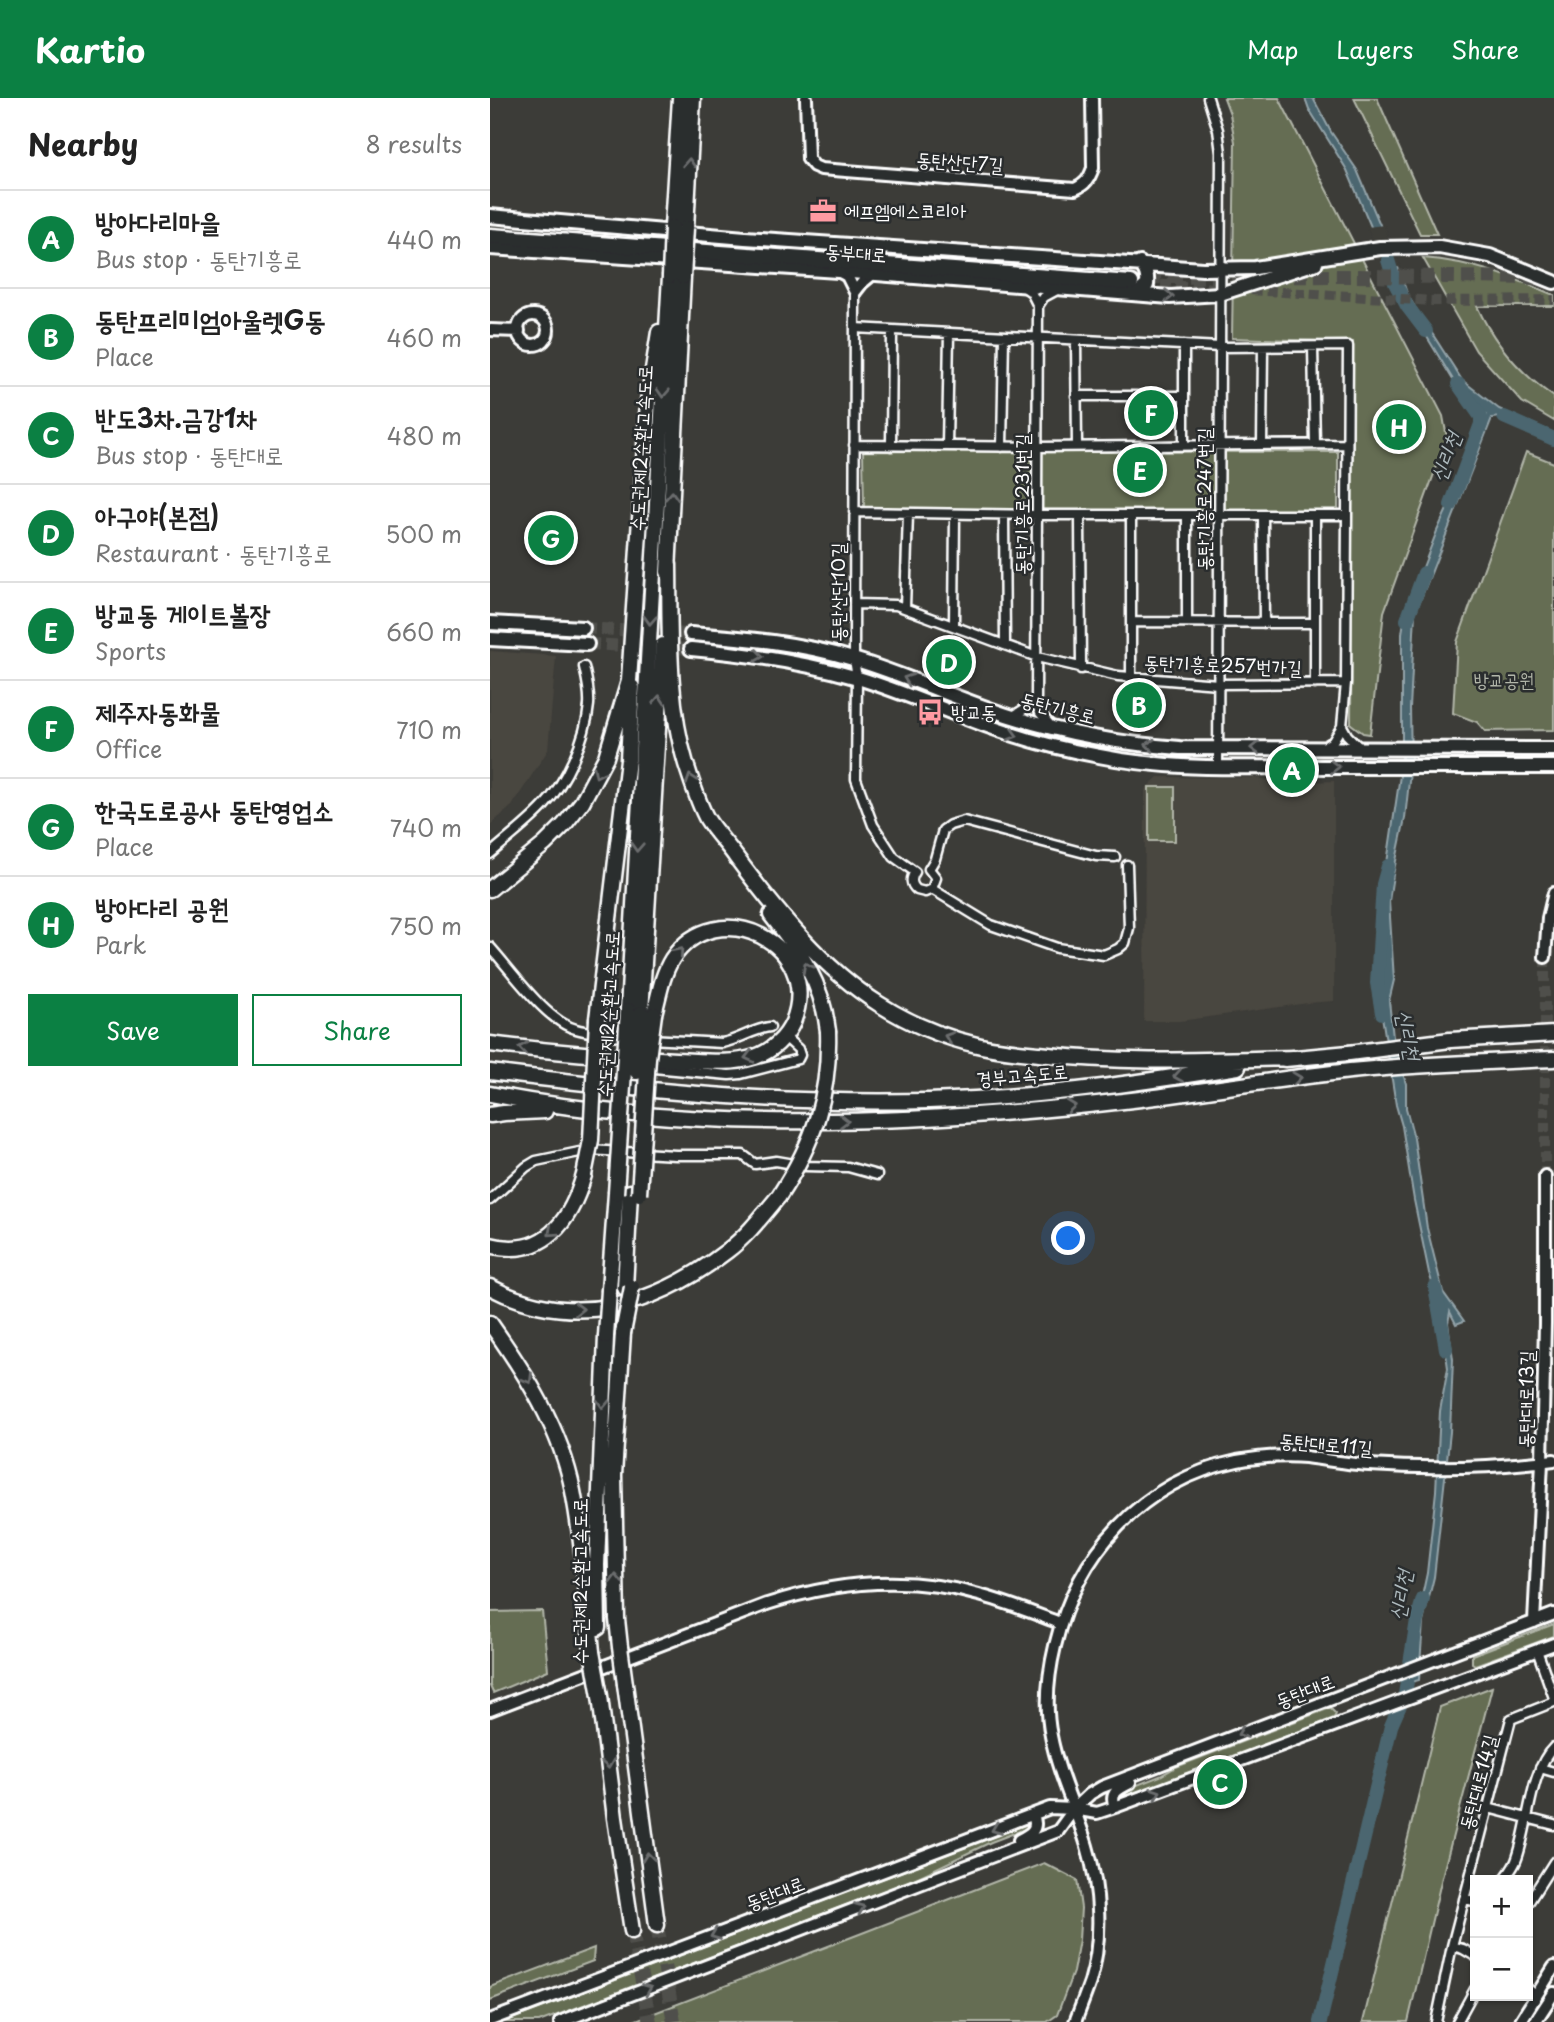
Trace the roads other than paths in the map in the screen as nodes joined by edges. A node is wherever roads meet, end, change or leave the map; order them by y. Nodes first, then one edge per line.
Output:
1 (680, 98) edge
2 (693, 98) edge
3 (806, 98) edge
4 (1092, 98) edge
5 (1208, 98) edge
6 (490, 216) edge
7 (490, 226) edge
8 (679, 228) junction
9 (490, 236) edge
10 (490, 248) edge
11 (1325, 258) junction
12 (1140, 263) junction
13 (1220, 269) junction
14 (838, 271) junction
15 (874, 273) junction
16 (676, 276) junction
17 (1554, 282) edge
18 (1131, 284) junction
19 (1021, 285) junction
20 (1062, 288) junction
21 (855, 292) junction
22 (1220, 294) junction
23 (1038, 306) junction
24 (855, 328) junction
25 (892, 330) junction
26 (490, 331) edge
27 (519, 331) dead end
28 (949, 333) junction
29 (1004, 336) junction
30 (1038, 338) junction
31 (1076, 340) junction
32 (1184, 345) junction
33 (1313, 346) junction
34 (1220, 347) junction
35 (1263, 347) junction
36 (1076, 396) junction
37 (1184, 396) junction
38 (1315, 444) junction
39 (1347, 444) junction
40 (855, 445) junction
41 (1184, 445) junction
42 (1220, 445) junction
43 (1262, 445) junction
44 (891, 446) junction
45 (947, 446) junction
46 (1077, 446) junction
47 (1002, 447) junction
48 (1038, 447) junction
49 (854, 512) junction
50 (908, 513) junction
51 (955, 514) junction
52 (1004, 514) junction
53 (1219, 514) junction
54 (1263, 514) junction
55 (1315, 514) junction
56 (1347, 514) junction
57 (1037, 515) junction
58 (1080, 515) junction
59 (1131, 515) junction
60 (1188, 515) junction
61 (669, 565) junction
62 (854, 604) junction
63 (905, 608) junction
64 (1130, 622) junction
65 (1188, 622) junction
66 (1219, 622) junction
67 (1264, 622) junction
68 (1315, 623) junction
69 (490, 624) edge
70 (954, 625) junction
71 (583, 628) tunnel mouth
72 (691, 634) tunnel mouth
73 (633, 636) junction
74 (490, 639) edge
75 (587, 644) tunnel mouth
76 (1005, 644) junction
77 (691, 649) tunnel mouth
78 (1037, 657) junction
79 (853, 659) junction
80 (584, 667) dead end
81 (1081, 668) junction
82 (857, 678) junction
83 (1130, 678) junction
84 (1346, 683) junction
85 (1219, 684) junction
86 (1315, 684) junction
87 (1036, 702) junction
88 (1012, 717) junction
89 (1342, 726) junction
90 (1054, 729) junction
91 (1218, 748) junction
92 (1320, 749) junction
93 (1367, 749) junction
94 (1554, 749) edge
95 (1218, 767) junction
96 (1554, 768) edge
97 (707, 819) junction
98 (490, 854) edge
99 (1115, 857) dead end
100 (1127, 865) dead end
101 (929, 869) junction
102 (915, 872) junction
103 (490, 889) edge
104 (932, 889) junction
105 (1554, 892) edge
106 (490, 947) edge
107 (1545, 957) tunnel mouth
108 (641, 1012) junction
109 (770, 1027) dead end
110 (1554, 1034) edge
111 (786, 1038) dead end
112 (490, 1044) edge
113 (1293, 1058) junction
114 (1554, 1059) edge
115 (654, 1068) dead end
116 (490, 1072) edge
117 (490, 1094) edge
118 (610, 1111) junction
119 (490, 1115) edge
120 (877, 1175) dead end
121 (1545, 1176) tunnel mouth
122 (629, 1193) junction
123 (490, 1200) edge
124 (490, 1245) edge
125 (490, 1287) edge
126 (490, 1323) edge
127 (1548, 1461) edge
128 (1554, 1614) edge
129 (1534, 1622) junction
130 (1060, 1623) junction
131 (1554, 1644) edge
132 (1537, 1650) junction
133 (595, 1652) junction
134 (1554, 1700) edge
135 (490, 1710) edge
136 (1554, 1747) edge
137 (1152, 1768) junction
138 (1540, 1768) junction
139 (1554, 1772) edge
140 (1115, 1807) junction
141 (1488, 1808) junction
142 (1074, 1809) junction
143 (1033, 1815) junction
144 (1527, 1818) junction
145 (1554, 1825) edge
146 (990, 1858) junction
147 (1554, 1862) edge
148 (1507, 1875) edge
149 (1533, 1895) edge
150 (1464, 1899) junction
151 (1470, 1900) edge
152 (657, 1924) tunnel mouth
153 (632, 1931) tunnel mouth
154 (1452, 1946) junction
155 (1470, 1953) edge
156 (1554, 1967) edge
157 (1533, 1991) edge
158 (1554, 1993) edge
159 (1470, 1998) edge
160 (1528, 2001) edge
161 (490, 2020) edge
162 (560, 2022) edge
163 (1075, 2022) edge
164 (1436, 2022) edge
165 (1457, 2022) edge
166 (1520, 2022) edge
167 (1535, 2022) edge

1 - 8 highway, 수도권제2순환고속도로
8 -> 2 highway, 수도권제2순환고속도로
3 - 4 street, 동탄산단7길
5 - 13 street, 동탄기흥로247번길
6 - 12 main road
7 - 18 highway, 동부대로
8 - 16 highway, 수도권제2순환고속도로, bridge
9 - 18 highway, 동부대로
10 - 14 main road, 동부대로
11 - 13 main road
11 - 17 main road
11 - 22 main road, 동부대로
12 - 13 main road
12 - 18 main road
13 - 22 street, 동탄기흥로247번길
14 - 15 main road, 동부대로
14 - 21 street
15 - 19 main road, 동부대로
15 - 21 street
61 -> 16 highway, 수도권제2순환고속도로
16 - 73 highway
16 -> 108 highway, 수도권제2순환고속도로
18 - 20 main road, 동부대로
18 -> 22 main road, 동부대로
19 - 20 main road, 동부대로
19 - 23 street
20 - 23 street
21 - 24 street, 동탄산단10길
22 - 34 street, 동탄기흥로247번길
23 - 30 street, 동탄기흥로231번길
24 - 25 street
24 - 40 street, 동탄산단10길
25 - 28 street
25 - 44 street
26 - 27 street
28 - 29 street
28 - 45 street
29 - 30 street
29 - 47 street
30 - 31 street
30 - 48 street, 동탄기흥로231번길
31 - 32 street
31 - 36 street
32 - 34 street
32 - 37 street
33 - 35 street
33 - 38 street
33 - 39 street
34 - 35 street
34 - 42 street, 동탄기흥로247번길
35 - 43 street
36 - 37 street
36 - 46 street
37 - 41 street
38 - 39 street
38 - 43 street
39 - 56 street
40 - 44 street
40 - 49 street, 동탄산단10길
41 - 42 street
41 - 46 street
42 - 43 street
42 - 53 street, 동탄기흥로247번길
44 - 45 street
45 - 47 street
46 - 48 street
47 - 48 street
48 - 57 street, 동탄기흥로231번길
49 - 50 street
49 - 62 street, 동탄산단10길
50 - 51 street
50 - 63 street
51 - 52 street
51 - 70 street
52 - 57 street
52 - 76 street
53 - 54 street
53 - 60 street
53 - 66 street, 동탄기흥로247번길
54 - 55 street
54 - 67 street
55 - 56 street
55 - 68 street, 동탄기흥로257번가길
56 - 84 street
57 - 58 street
57 - 78 street, 동탄기흥로231번길
58 - 59 street
58 - 81 street
59 - 60 street
59 - 64 street, 동탄기흥로257번가길
60 - 65 street
97 -> 61 highway
108 -> 61 highway, 수도권제2순환고속도로
62 - 63 street, 동탄기흥로257번가길
62 - 79 street, 동탄산단10길
63 - 70 street, 동탄기흥로257번가길
64 - 65 street
64 - 83 street, 동탄기흥로257번가길
65 - 66 street
66 - 67 street
66 - 85 street, 동탄기흥로247번길
67 - 68 street
68 - 86 street, 동탄기흥로257번가길
69 - 71 main road
70 - 76 street, 동탄기흥로257번가길
72 - 79 main road, 동탄기흥로
73 -> 103 highway
73 -> 124 highway, bridge
74 - 75 main road
76 - 78 street, 동탄기흥로257번가길
77 -> 82 main road, 동탄기흥로
78 - 81 street, 동탄기흥로257번가길
78 - 87 street, 동탄기흥로231번길
79 - 82 street, 동탄산단10길
88 -> 79 main road, 동탄기흥로
80 - 98 street
81 - 83 street, 동탄기흥로257번가길
82 -> 95 main road, 동탄기흥로
82 - 102 street, 동탄산단10길
83 - 85 street, 동탄기흥로257번가길
84 - 86 street, 동탄기흥로257번가길
84 - 89 street
85 - 86 street, 동탄기흥로257번가길
85 - 91 street, 동탄기흥로247번길
87 - 88 street
87 - 90 street
88 - 90 main road, 동탄기흥로
89 - 92 street
89 - 93 street
91 -> 90 main road, 동탄기흥로
92 -> 91 main road, 동탄기흥로
91 - 95 street, 동탄기흥로247번길
92 - 93 main road, 동탄기흥로
93 - 94 main road, 동탄기흥로
95 -> 96 main road, 동탄기흥로
113 -> 97 highway
125 -> 97 highway, bridge
99 - 101 street
100 - 104 street
101 - 102 street
101 - 104 street
102 - 104 street
105 - 107 street
106 - 109 street
108 -> 112 highway
108 - 122 highway, 수도권제2순환고속도로, bridge
108 - 122 highway, bridge
110 - 113 highway, 경부고속도로, bridge
111 - 115 street
113 -> 116 highway, 경부고속도로
118 -> 114 highway, 경부고속도로
117 - 118 highway, 경부고속도로
118 - 119 highway
120 - 123 street
121 - 127 street, 동탄대로13길
122 -> 133 highway, 수도권제2순환고속도로, bridge
152 -> 122 highway, 수도권제2순환고속도로, bridge
126 -> 133 highway
127 - 129 street, 동탄대로13길
127 - 130 street, 동탄대로11길
128 - 129 street, 동탄대로
129 -> 137 street, 동탄대로
130 - 135 street
130 - 142 street, 동탄대로11길
131 - 132 street, 동탄대로
132 - 134 street, 동탄대로14길
140 -> 132 street, 동탄대로
133 -> 153 highway, bridge
134 - 141 street, 동탄대로14길
136 - 138 street
137 - 140 street
137 - 142 street, 동탄대로
138 - 139 street
138 - 144 street
140 - 142 street, 동탄대로
141 - 144 street
141 - 150 street, 동탄대로14길
142 - 143 street, 동탄대로
142 - 146 street, 동탄대로
142 - 163 street, 동탄대로11길
143 - 146 street
143 -> 161 street, 동탄대로
144 - 145 street
144 - 148 street
162 -> 146 street, 동탄대로
147 - 149 street
150 - 151 street
150 - 154 street, 동탄대로14길
154 - 155 street
154 - 164 street, 동탄대로14길
156 - 157 street
158 - 167 street
159 - 165 street
160 - 166 street

